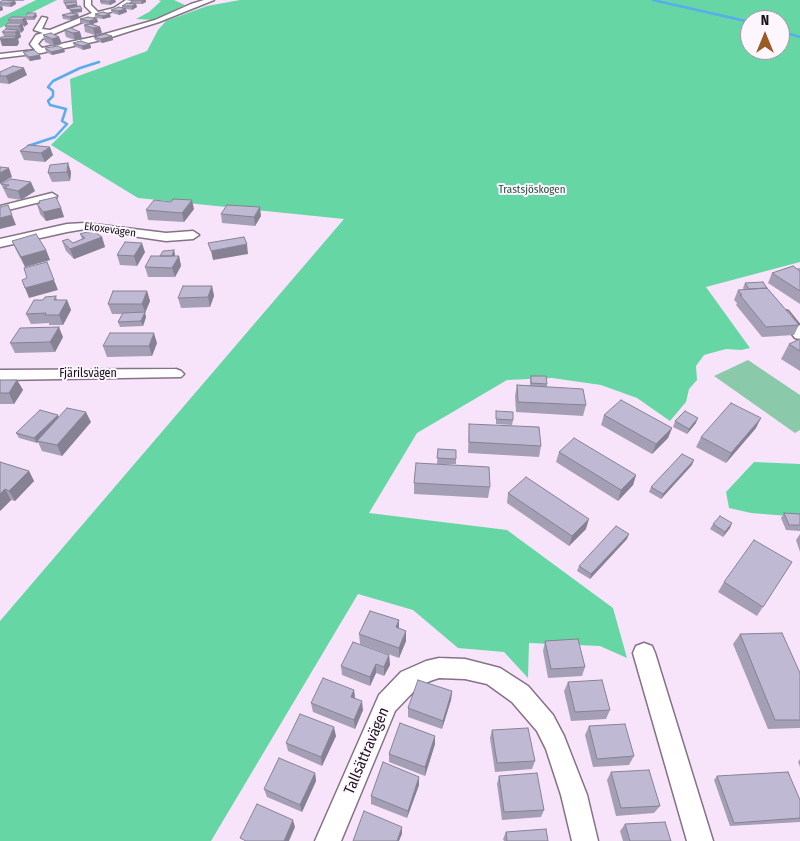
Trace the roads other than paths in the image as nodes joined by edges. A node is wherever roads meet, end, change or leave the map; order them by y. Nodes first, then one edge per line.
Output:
1 (211, 0) edge
2 (129, 1) edge
3 (90, 2) edge
4 (97, 14) junction
5 (44, 18) dead end
6 (48, 32) junction
7 (41, 51) junction
8 (0, 56) edge
9 (52, 196) edge
10 (0, 209) edge
11 (193, 235) dead end
12 (0, 243) edge
13 (771, 301) edge
14 (795, 321) edge
15 (800, 335) edge
16 (0, 374) edge
17 (176, 374) dead end
18 (644, 653) dead end
19 (328, 841) edge
20 (585, 841) edge
21 (700, 841) edge

1 - 7 street
2 - 4 street
3 - 4 street
4 - 6 street
5 - 6 street
6 - 7 street
7 - 8 street
9 - 10 street
11 - 12 street, Ekoxevägen
13 - 14 street
14 - 15 street
16 - 17 street, Fjärilsvägen
18 - 21 street
19 - 20 street, Tallsättravägen

